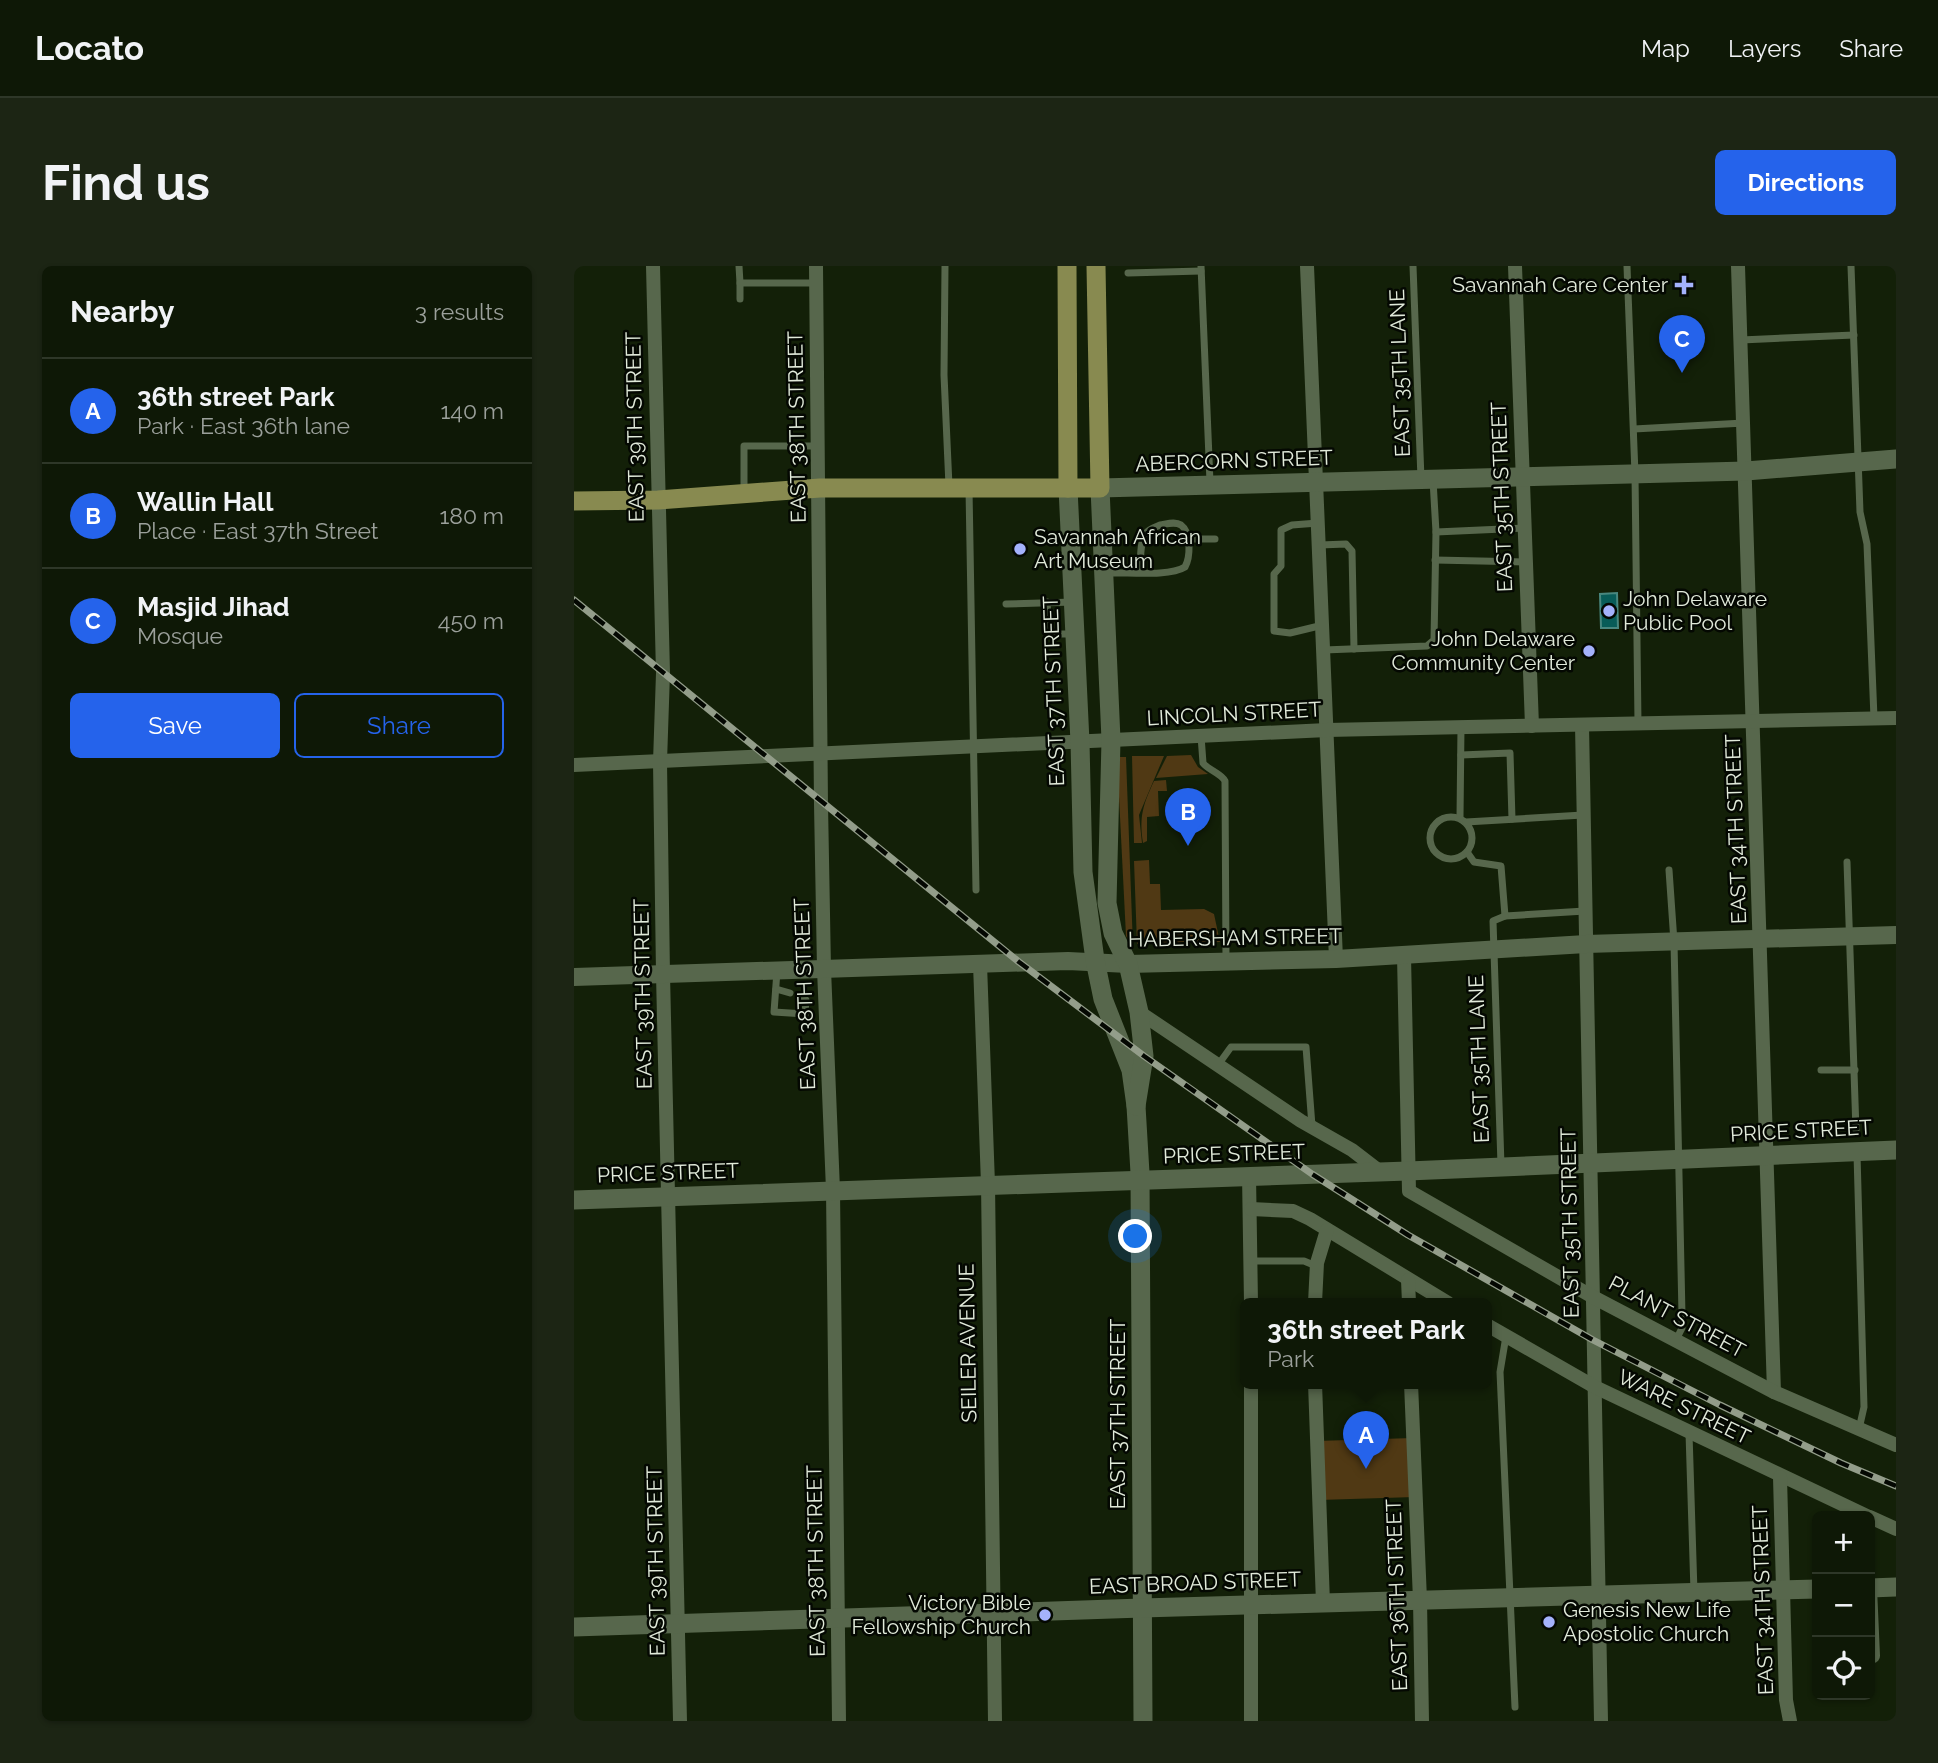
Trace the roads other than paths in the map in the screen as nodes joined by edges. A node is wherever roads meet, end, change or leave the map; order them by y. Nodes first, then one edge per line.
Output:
1 (653, 266) edge
2 (740, 266) edge
3 (816, 266) edge
4 (945, 266) edge
5 (1067, 266) edge
6 (1096, 266) edge
7 (1307, 266) edge
8 (1413, 266) edge
9 (1515, 266) edge
10 (1627, 266) edge
11 (1738, 266) edge
12 (1852, 266) edge
13 (1201, 268) edge
14 (1128, 273) dead end
15 (740, 283) junction
16 (815, 283) junction
17 (740, 299) dead end
18 (1854, 335) junction
19 (1741, 340) junction
20 (1744, 423) junction
21 (1634, 429) junction
22 (819, 446) junction
23 (1896, 459) edge
24 (1857, 461) junction
25 (1746, 471) junction
26 (1636, 474) junction
27 (1523, 477) junction
28 (1427, 479) junction
29 (1318, 482) junction
30 (1210, 485) junction
31 (820, 488) junction
32 (949, 488) junction
33 (969, 488) junction
34 (1069, 488) junction
35 (1100, 488) junction
36 (744, 493) junction
37 (574, 500) edge
38 (658, 500) junction
39 (1319, 523) junction
40 (1525, 528) junction
41 (1436, 532) junction
42 (1215, 538) dead end
43 (1187, 540) junction
44 (1320, 545) junction
45 (1435, 560) junction
46 (1526, 562) junction
47 (1140, 572) junction
48 (1104, 573) junction
49 (1074, 602) junction
50 (1047, 603) junction
51 (1006, 604) dead end
52 (1323, 625) junction
53 (1075, 634) junction
54 (1354, 649) junction
55 (1324, 650) junction
56 (1874, 718) junction
57 (1896, 718) edge
58 (1754, 721) junction
59 (1639, 723) junction
60 (1582, 725) junction
61 (1532, 726) junction
62 (1461, 727) junction
63 (1327, 730) junction
64 (1201, 736) junction
65 (1111, 740) junction
66 (1080, 741) junction
67 (974, 747) junction
68 (821, 754) junction
69 (1461, 755) junction
70 (660, 762) junction
71 (574, 765) edge
72 (1583, 815) junction
73 (1512, 819) junction
74 (1463, 820) junction
75 (1467, 852) junction
76 (1847, 862) dead end
77 (1669, 870) dead end
78 (976, 890) dead end
79 (1585, 911) junction
80 (1505, 916) junction
81 (1896, 935) edge
82 (1851, 936) junction
83 (1760, 939) junction
84 (1674, 942) junction
85 (1586, 944) junction
86 (1493, 951) junction
87 (1404, 956) junction
88 (1336, 959) junction
89 (1095, 961) junction
90 (1226, 962) junction
91 (980, 964) junction
92 (1128, 964) junction
93 (824, 969) junction
94 (777, 970) junction
95 (663, 974) junction
96 (574, 977) edge
97 (776, 989) junction
98 (790, 993) dead end
99 (802, 998) dead end
100 (825, 1005) junction
101 (806, 1006) junction
102 (1139, 1012) junction
103 (1218, 1065) junction
104 (1821, 1070) dead end
105 (1855, 1070) junction
106 (1136, 1106) junction
107 (1312, 1127) junction
108 (1856, 1131) dead end
109 (1896, 1150) edge
110 (1857, 1151) junction
111 (1768, 1156) junction
112 (1678, 1159) junction
113 (1591, 1163) junction
114 (1501, 1166) junction
115 (1378, 1170) junction
116 (1408, 1171) junction
117 (1249, 1175) junction
118 (1139, 1180) junction
119 (988, 1184) junction
120 (833, 1190) junction
121 (670, 1196) junction
122 (574, 1200) edge
123 (1251, 1209) junction
124 (1327, 1230) junction
125 (1251, 1261) junction
126 (1317, 1266) junction
127 (1408, 1280) junction
128 (1593, 1297) junction
129 (1251, 1298) edge
130 (1315, 1298) edge
131 (1409, 1298) edge
132 (1439, 1298) edge
133 (1492, 1328) edge
134 (1506, 1336) junction
135 (1676, 1340) junction
136 (1595, 1387) junction
137 (1251, 1389) edge
138 (1315, 1389) edge
139 (1412, 1389) edge
140 (1774, 1392) junction
141 (1859, 1429) junction
142 (1689, 1432) junction
143 (1896, 1446) edge
144 (1780, 1477) junction
145 (1856, 1511) edge
146 (1875, 1520) edge
147 (1896, 1529) edge
148 (1896, 1587) edge
149 (1875, 1588) edge
150 (1812, 1589) edge
151 (1783, 1590) junction
152 (1694, 1592) junction
153 (1599, 1595) junction
154 (1510, 1598) junction
155 (1420, 1600) junction
156 (1323, 1602) junction
157 (1252, 1604) junction
158 (1142, 1608) junction
159 (993, 1612) junction
160 (838, 1618) junction
161 (679, 1623) junction
162 (574, 1627) edge
163 (1515, 1707) dead end
164 (680, 1721) edge
165 (839, 1721) edge
166 (996, 1721) edge
167 (1143, 1721) edge
168 (1251, 1721) edge
169 (1422, 1721) edge
170 (1601, 1721) edge
171 (1790, 1721) edge

1 - 38 street, EAST 39TH STREET
2 - 15 lane
3 - 16 street, EAST 38TH STREET
4 - 32 lane
5 - 34 main road, EAST 37TH STREET
6 - 35 main road, EAST 37TH STREET
7 - 29 street
8 - 28 lane, EAST 35TH LANE
9 - 27 street, EAST 35TH STREET
10 - 21 lane
11 - 19 street, EAST 34TH STREET
12 - 18 lane
13 - 14 lane
13 - 30 lane
15 - 16 lane
15 - 17 lane
16 - 22 street, EAST 38TH STREET
18 - 19 lane
18 - 24 lane
19 - 20 street, EAST 34TH STREET
20 - 21 lane
20 - 25 street, EAST 34TH STREET
21 - 26 lane
22 - 31 street, EAST 38TH STREET
22 - 36 lane
23 - 24 main road, ABERCORN STREET
24 - 25 main road, ABERCORN STREET
24 - 56 lane
25 - 26 main road, ABERCORN STREET
25 - 58 street, EAST 34TH STREET
26 - 27 main road, ABERCORN STREET
26 - 59 lane
27 - 28 main road, ABERCORN STREET
27 - 40 street, EAST 35TH STREET
28 - 29 main road, ABERCORN STREET
28 - 41 lane, EAST 35TH LANE
29 - 30 main road, ABERCORN STREET
29 - 39 street
30 - 35 main road, ABERCORN STREET
31 - 32 main road, ABERCORN STREET
31 - 36 main road, ABERCORN STREET
31 - 68 street, EAST 38TH STREET
32 - 33 main road, ABERCORN STREET
33 - 34 main road, ABERCORN STREET
33 - 67 lane
34 - 35 main road, ABERCORN STREET
34 - 49 main road, EAST 37TH STREET
35 - 48 main road, EAST 37TH STREET
36 - 38 main road, ABERCORN STREET
37 - 38 main road, ABERCORN STREET
38 - 70 street, EAST 39TH STREET
39 - 44 street
39 - 52 lane
40 - 41 lane
40 - 46 street, EAST 35TH STREET
41 - 45 lane, EAST 35TH LANE
42 - 43 lane
43 - 47 lane
43 - 47 lane
44 - 52 street
44 - 54 lane
45 - 46 lane
45 - 54 lane, EAST 35TH LANE
46 - 61 street, EAST 35TH STREET
47 - 48 lane
48 - 65 main road, EAST 37TH STREET
49 - 50 lane
49 - 53 main road, EAST 37TH STREET
50 - 51 lane
50 - 53 lane
52 - 55 street
53 - 66 main road, EAST 37TH STREET
54 - 55 lane
55 - 63 street
56 - 57 street, LINCOLN STREET
56 - 58 street, LINCOLN STREET
58 - 59 street, LINCOLN STREET
58 - 83 street, EAST 34TH STREET
59 - 60 street, LINCOLN STREET
60 - 61 street, LINCOLN STREET
60 - 72 street, EAST 35TH STREET
61 - 62 street, LINCOLN STREET
62 - 63 street, LINCOLN STREET
62 - 69 lane
63 - 64 street, LINCOLN STREET
63 - 88 street
64 - 65 street, LINCOLN STREET
64 - 90 lane
65 - 66 street, LINCOLN STREET
65 - 92 main road, EAST 37TH STREET
66 - 67 street, LINCOLN STREET
66 - 89 main road, EAST 37TH STREET
67 - 68 street, LINCOLN STREET
67 - 78 lane
68 - 70 street, LINCOLN STREET
68 - 93 street, EAST 38TH STREET
69 - 73 lane
69 - 74 lane
70 - 71 street, LINCOLN STREET
70 - 95 street, EAST 39TH STREET
72 - 73 lane
72 - 79 street, EAST 35TH STREET
73 - 74 lane
74 - 75 lane
74 - 75 lane
75 - 80 lane
76 - 82 lane
77 - 84 lane
79 - 80 lane
79 - 85 street, EAST 35TH STREET
80 - 86 lane, EAST 35TH LANE
81 - 82 street, HABERSHAM STREET
82 - 83 street, HABERSHAM STREET
82 - 105 lane
83 - 84 street, HABERSHAM STREET
83 - 111 street, EAST 34TH STREET
84 - 85 street, HABERSHAM STREET
84 - 112 lane
85 - 86 street, HABERSHAM STREET
85 - 113 street, EAST 35TH STREET
86 - 87 street, HABERSHAM STREET
86 - 114 lane, EAST 35TH LANE
87 - 88 street, HABERSHAM STREET
87 - 116 street
88 - 90 street, HABERSHAM STREET
89 - 91 street, HABERSHAM STREET
89 - 92 street, HABERSHAM STREET
89 - 106 main road, EAST 37TH STREET
90 - 92 street, HABERSHAM STREET
91 - 93 street, HABERSHAM STREET
91 - 119 street, SEILER AVENUE
92 - 102 main road, EAST 37TH STREET
93 - 94 street, HABERSHAM STREET
93 - 100 street, EAST 38TH STREET
94 - 95 street, HABERSHAM STREET
94 - 97 lane
95 - 96 street, HABERSHAM STREET
95 - 121 street, EAST 39TH STREET
97 - 98 lane
97 - 101 lane
99 - 101 lane
100 - 101 lane
100 - 120 street, EAST 38TH STREET
102 - 103 street
102 - 106 main road, EAST 37TH STREET
103 - 107 street
103 - 107 lane
104 - 105 lane
105 - 108 lane
106 - 118 main road, EAST 37TH STREET
107 - 115 street
109 - 110 main road, PRICE STREET
110 - 111 main road, PRICE STREET
110 - 141 lane
111 - 112 main road, PRICE STREET
111 - 140 street, EAST 34TH STREET
112 - 113 main road, PRICE STREET
112 - 135 lane
113 - 114 main road, PRICE STREET
113 - 128 street, EAST 35TH STREET
114 - 116 main road, PRICE STREET
115 - 116 main road, PRICE STREET
115 - 117 main road, PRICE STREET
116 - 128 street, PLANT STREET
117 - 118 main road, PRICE STREET
117 - 123 street
118 - 119 main road, PRICE STREET
118 - 158 main road, EAST 37TH STREET
119 - 120 main road, PRICE STREET
119 - 159 street, SEILER AVENUE
120 - 121 main road, PRICE STREET
120 - 160 street, EAST 38TH STREET
121 - 122 main road, PRICE STREET
121 - 161 street, EAST 39TH STREET
123 - 124 street
123 - 125 street
124 - 126 street
124 - 127 street
125 - 126 lane
125 - 129 street
126 - 130 street
127 - 131 street
127 - 132 street
128 - 135 street, PLANT STREET
128 - 136 street, EAST 35TH STREET
133 - 134 street, WARE STREET
134 - 136 street, WARE STREET
134 - 154 lane
135 - 140 street, PLANT STREET
136 - 142 street, WARE STREET
136 - 153 street, EAST 35TH STREET
137 - 157 street
138 - 156 street
139 - 155 street, EAST 36TH STREET
140 - 141 street, PLANT STREET
141 - 143 street, PLANT STREET
142 - 144 street, WARE STREET
142 - 152 lane
144 - 145 street, WARE STREET
144 - 151 street, EAST 34TH STREET
146 - 147 street, WARE STREET
148 - 149 main road
150 - 151 main road, EAST BROAD STREET
151 - 152 main road, EAST BROAD STREET
151 - 171 street, EAST 34TH STREET
152 - 153 main road, EAST BROAD STREET
153 - 154 main road, EAST BROAD STREET
153 - 170 street, EAST 35TH STREET
154 - 155 main road, EAST BROAD STREET
154 - 163 lane
155 - 156 main road, EAST BROAD STREET
155 - 169 street, EAST 36TH STREET
156 - 157 main road, EAST BROAD STREET
157 - 158 main road, EAST BROAD STREET
157 - 168 street
158 - 159 main road, EAST BROAD STREET
158 - 167 main road, EAST 37TH STREET
159 - 160 main road, EAST BROAD STREET
159 - 166 street, SEILER AVENUE
160 - 161 main road, EAST BROAD STREET
160 - 165 street, EAST 38TH STREET
161 - 162 main road, EAST BROAD STREET
161 - 164 street, EAST 39TH STREET

